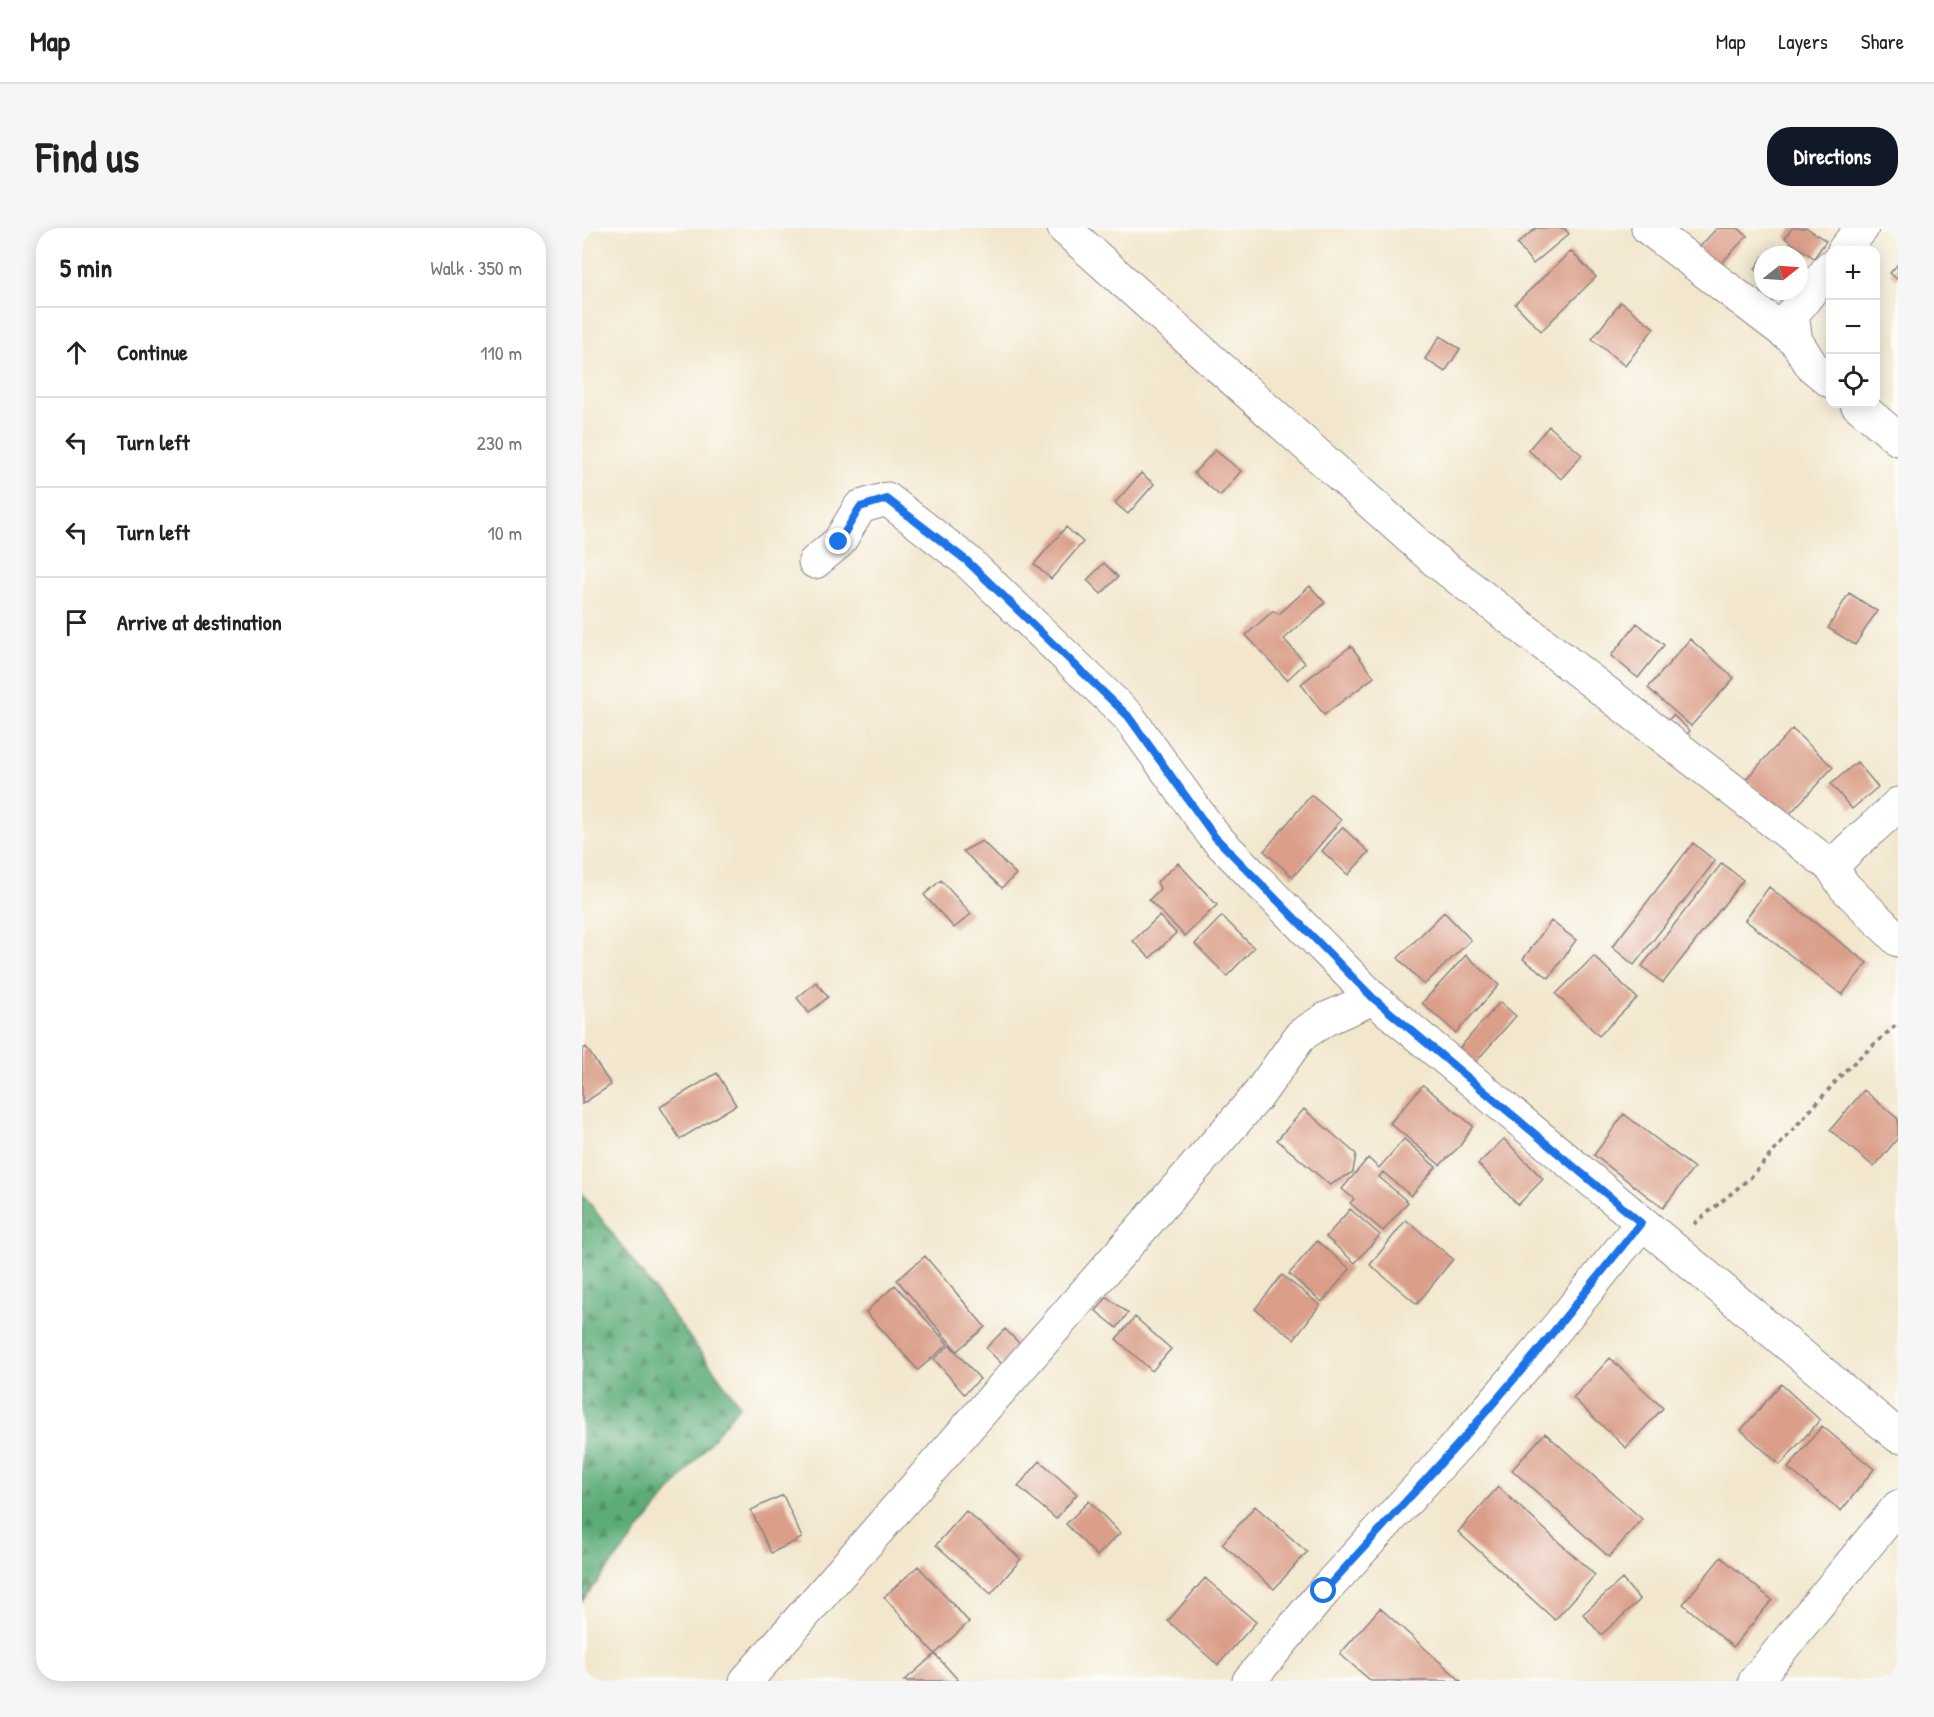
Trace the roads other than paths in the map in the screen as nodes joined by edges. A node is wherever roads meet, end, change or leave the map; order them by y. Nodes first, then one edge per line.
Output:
1 (1064, 228) edge
2 (1648, 228) edge
3 (1862, 228) edge
4 (1847, 246) edge
5 (1826, 272) edge
6 (1796, 341) junction
7 (1826, 378) edge
8 (1862, 408) edge
9 (1898, 439) edge
10 (815, 562) dead end
11 (1898, 804) edge
12 (1832, 867) junction
13 (1898, 940) edge
14 (1373, 998) junction
15 (1641, 1223) junction
16 (1898, 1436) edge
17 (1898, 1507) edge
18 (746, 1681) edge
19 (1249, 1681) edge
20 (1755, 1681) edge

1 - 12 street
2 - 6 street
3 - 4 street
5 - 6 street
6 - 7 street
8 - 9 street
10 - 14 street
11 - 12 street
12 - 13 street
14 - 15 street
14 - 18 street
15 - 16 street
15 - 19 street
17 - 20 street

